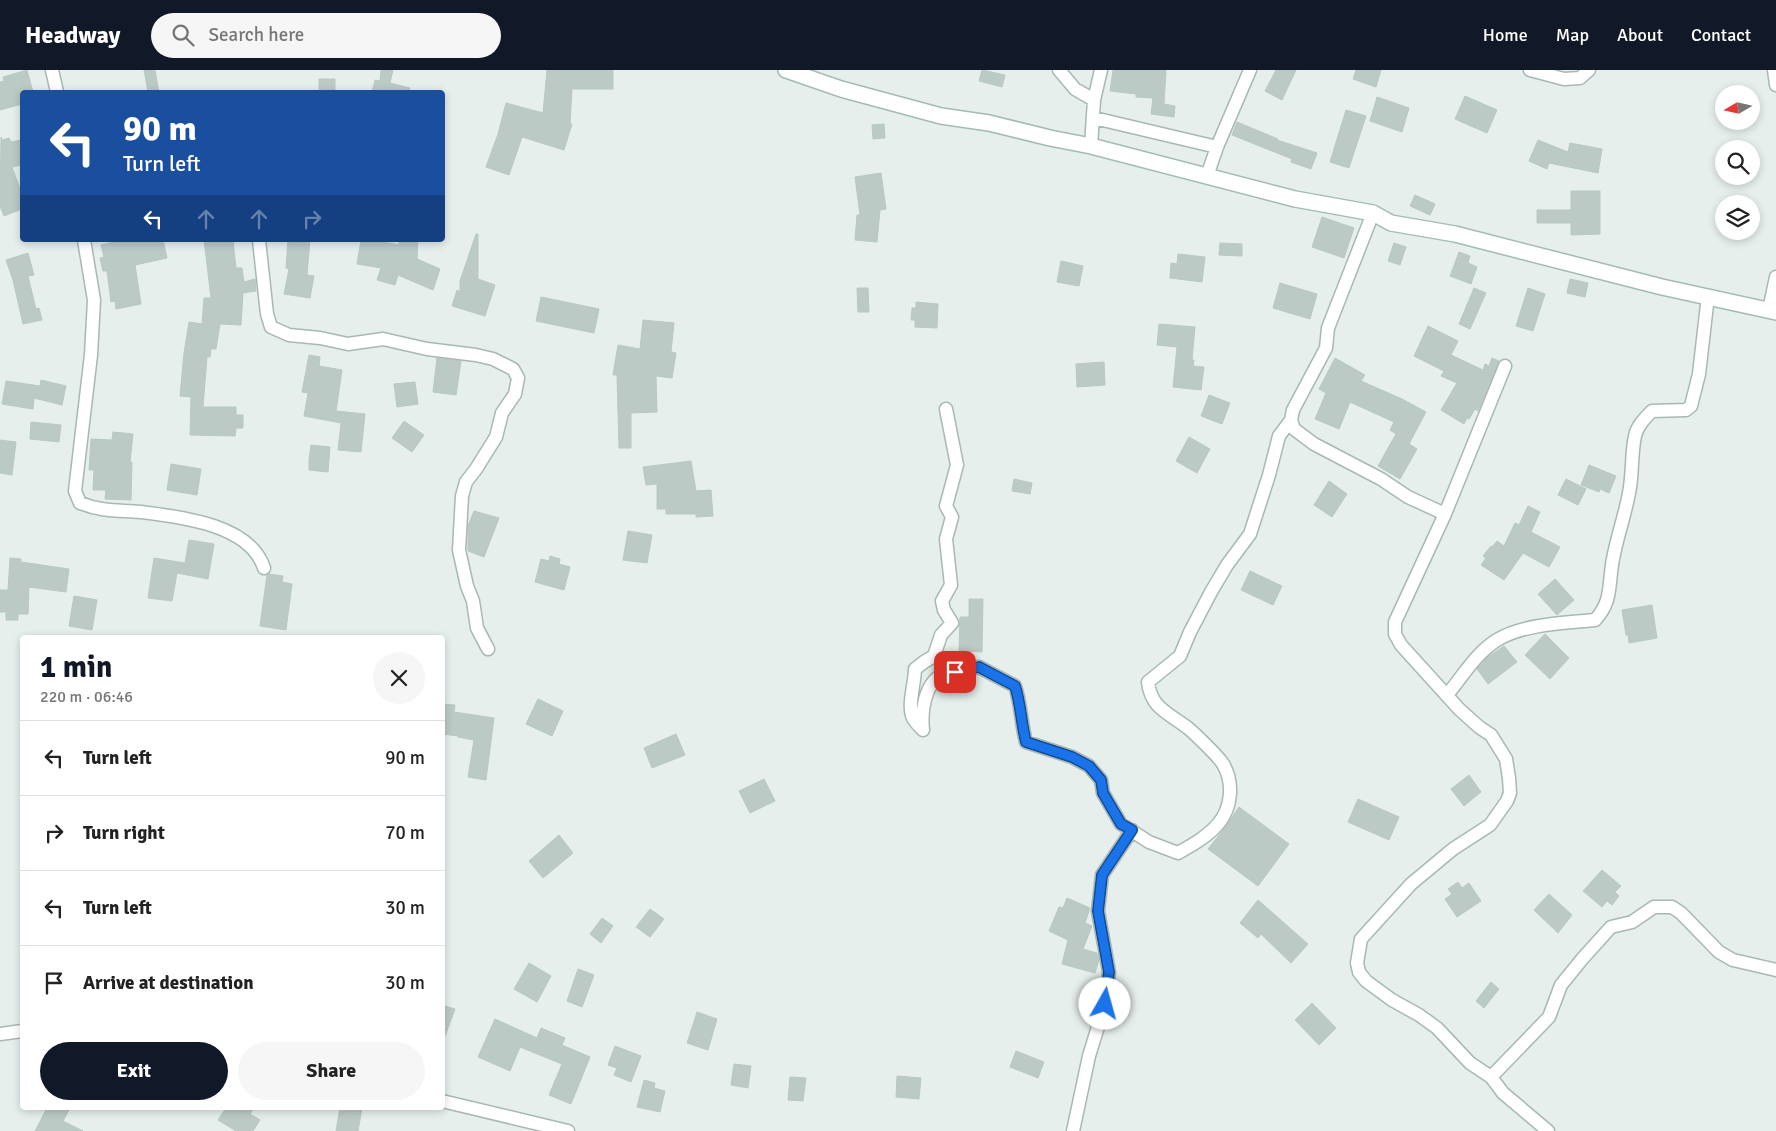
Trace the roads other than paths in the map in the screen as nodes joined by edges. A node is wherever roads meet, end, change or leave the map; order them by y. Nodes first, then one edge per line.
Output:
1 (52, 70) edge
2 (786, 70) edge
3 (1059, 70) edge
4 (1101, 70) edge
5 (1250, 70) edge
6 (1530, 70) edge
7 (1589, 70) edge
8 (1774, 70) edge
9 (1776, 84) edge
10 (57, 90) edge
11 (1094, 100) junction
12 (1094, 118) junction
13 (1091, 146) junction
14 (1217, 147) junction
15 (1207, 176) junction
16 (1374, 213) junction
17 (84, 242) edge
18 (259, 242) edge
19 (1776, 277) edge
20 (1708, 296) junction
21 (1772, 311) edge
22 (1505, 366) dead end
23 (946, 409) dead end
24 (1291, 420) junction
25 (1445, 514) junction
26 (264, 568) dead end
27 (488, 649) dead end
28 (1447, 694) junction
29 (1132, 830) junction
30 (1776, 970) edge
31 (20, 1031) edge
32 (0, 1034) edge
33 (1491, 1077) junction
34 (445, 1102) edge
35 (568, 1131) edge
36 (1073, 1131) edge
37 (1548, 1131) edge

1 - 10 street
2 - 13 street
3 - 11 street
4 - 11 street
5 - 14 street
6 - 7 street
8 - 9 street
11 - 12 street
12 - 13 street
12 - 14 street
13 - 15 street
14 - 15 street
15 - 16 street
16 - 20 street
16 - 24 street
17 - 26 street
18 - 27 street
19 - 21 street
20 - 21 street
20 - 28 street
22 - 25 street
23 - 29 street
24 - 25 street
24 - 29 street
25 - 28 street
28 - 33 street
29 - 36 street
30 - 33 street
31 - 32 street
33 - 37 street
34 - 35 street

